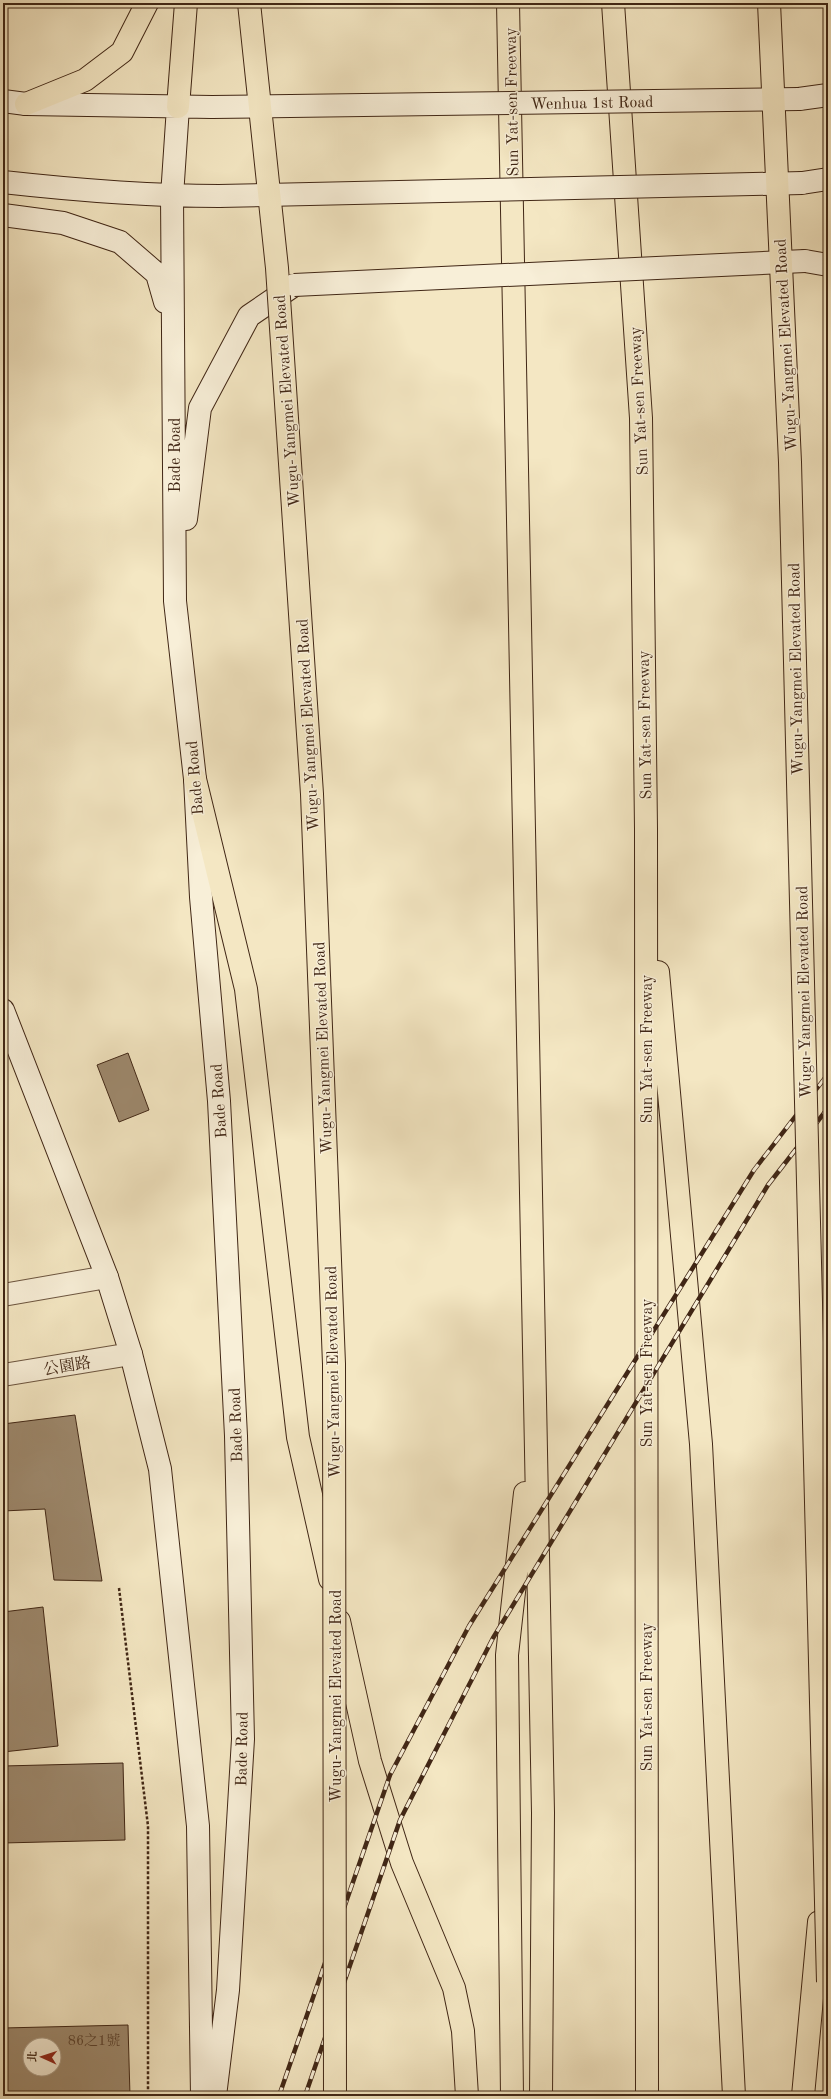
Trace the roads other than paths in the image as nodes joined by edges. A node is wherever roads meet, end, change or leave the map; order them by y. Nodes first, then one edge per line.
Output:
1 (147, 3) edge
2 (186, 3) edge
3 (249, 3) edge
4 (508, 3) edge
5 (613, 3) edge
6 (769, 3) edge
7 (828, 95) edge
8 (3, 101) edge
9 (26, 104) junction
10 (178, 107) junction
11 (828, 179) edge
12 (3, 182) edge
13 (172, 196) junction
14 (3, 215) edge
15 (828, 265) edge
16 (173, 329) junction
17 (175, 601) junction
18 (195, 779) junction
19 (646, 829) junction
20 (5, 1017) edge
21 (107, 1276) junction
22 (3, 1295) edge
23 (132, 1354) junction
24 (3, 1376) edge
25 (535, 1404) junction
26 (828, 1824) edge
27 (828, 1982) edge
28 (202, 2096) edge
29 (215, 2096) edge
30 (335, 2096) edge
31 (467, 2096) edge
32 (512, 2096) edge
33 (541, 2096) edge
34 (647, 2096) edge
35 (734, 2096) edge
36 (803, 2096) edge

1 - 9 highway
2 - 10 highway
3 - 30 highway, Wugu-Yangmei Elevated Road, bridge
4 - 25 highway, Sun Yat-sen Freeway
5 - 19 highway, Sun Yat-sen Freeway
6 - 27 highway, Wugu-Yangmei Elevated Road, bridge
7 - 10 street, Wenhua 1st Road, bridge
8 - 9 street, Wenhua 1st Road
9 - 10 street, Wenhua 1st Road
10 - 13 street, Bade Road
11 - 13 street, bridge
12 - 13 street
13 - 16 street, Bade Road
14 - 16 street
15 - 17 street, bridge
16 - 17 street, Bade Road
17 - 18 street, Bade Road
18 - 29 street, Bade Road
18 - 31 highway
19 - 34 highway, Sun Yat-sen Freeway
19 - 35 highway
20 - 21 street
21 - 22 street
21 - 23 street
23 - 24 street, 公園路
23 - 28 street
25 - 32 highway
25 - 33 highway, Sun Yat-sen Freeway
26 - 36 highway

